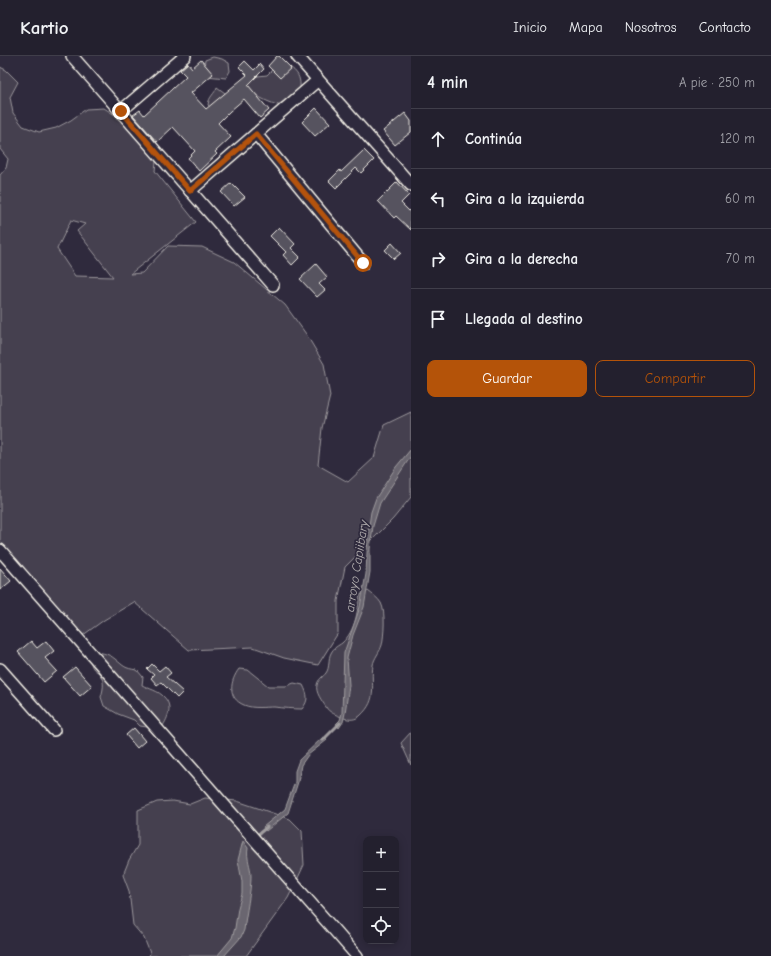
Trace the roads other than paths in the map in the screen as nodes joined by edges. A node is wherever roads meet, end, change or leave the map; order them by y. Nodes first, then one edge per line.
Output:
1 (72, 56) edge
2 (185, 56) edge
3 (297, 56) edge
4 (318, 80) junction
5 (121, 111) junction
6 (256, 134) junction
7 (411, 185) edge
8 (190, 191) junction
9 (363, 263) dead end
10 (273, 285) dead end
11 (0, 550) edge
12 (0, 669) edge
13 (54, 730) dead end
14 (357, 956) edge

1 - 5 street
2 - 5 street
3 - 4 street
4 - 6 street
4 - 7 street
5 - 8 street
6 - 8 street
6 - 9 street
8 - 10 street
11 - 14 street
12 - 13 street

